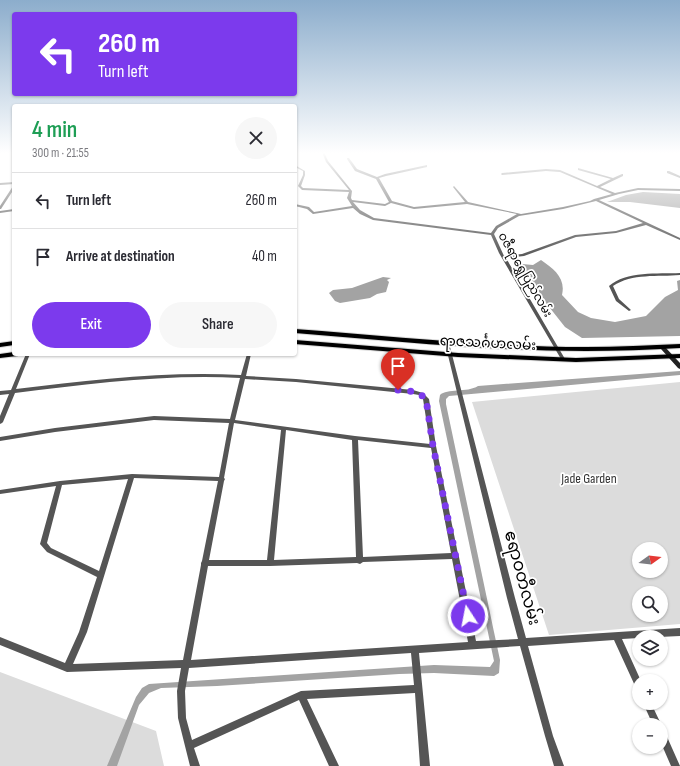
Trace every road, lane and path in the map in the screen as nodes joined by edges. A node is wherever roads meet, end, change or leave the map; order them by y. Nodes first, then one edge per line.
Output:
1 (301, 188) edge
2 (383, 188) edge
3 (455, 188) edge
4 (599, 188) edge
5 (12, 190) edge
6 (350, 190) joint
7 (680, 190) edge
8 (614, 194) junction
9 (596, 200) junction
10 (350, 201) junction
11 (391, 202) junction
12 (467, 203) junction
13 (297, 205) edge
14 (353, 207) junction
15 (0, 208) edge
16 (12, 210) edge
17 (0, 212) edge
18 (524, 215) junction
19 (645, 224) junction
20 (492, 234) junction
21 (680, 239) edge
22 (504, 258) junction
23 (680, 274) edge
24 (629, 310) dead end
25 (297, 331) edge
26 (297, 342) edge
27 (12, 343) edge
28 (447, 343) junction
29 (0, 345) edge
30 (680, 346) edge
31 (556, 348) junction
32 (663, 348) junction
33 (12, 354) edge
34 (450, 354) junction
35 (0, 356) edge
36 (27, 356) edge
37 (249, 356) edge
38 (670, 356) junction
39 (680, 356) edge
40 (563, 359) junction
41 (680, 366) edge
42 (244, 376) junction
43 (12, 391) junction
44 (0, 393) edge
45 (232, 421) junction
46 (0, 422) edge
47 (284, 428) junction
48 (355, 438) junction
49 (0, 439) edge
50 (433, 446) junction
51 (132, 476) junction
52 (222, 479) junction
53 (60, 483) junction
54 (0, 492) edge
55 (456, 556) junction
56 (360, 561) junction
57 (204, 563) junction
58 (270, 564) junction
59 (100, 575) junction
60 (680, 632) edge
61 (616, 636) junction
62 (0, 641) edge
63 (524, 643) junction
64 (474, 646) junction
65 (415, 650) junction
66 (187, 664) junction
67 (67, 668) junction
68 (634, 674) edge
69 (418, 689) junction
70 (301, 695) junction
71 (190, 745) junction
72 (668, 748) edge
73 (195, 766) edge
74 (334, 766) edge
75 (425, 766) edge
76 (559, 766) edge
77 (676, 766) edge

1 - 6 street
2 - 11 street
3 - 12 street
4 - 8 street
5 - 15 street
6 - 10 street
7 - 8 street
8 - 9 street
9 - 18 street
9 - 19 street
10 - 11 street
10 - 14 street
11 - 12 street
12 - 18 street
13 - 14 street
14 - 20 street, ဝဇီရာရွှေပြည်လမ်း
16 - 17 street
18 - 20 street
19 - 21 street
19 - 22 street
20 - 22 street, ဝဇီရာရွှေပြည်လမ်း
22 - 31 street, ဝဇီရာရွှေပြည်လမ်း
23 - 24 street
25 - 28 main road, ရာဇသင်္ဂဟလမ်း
26 - 34 main road, ရာဇသင်္ဂဟလမ်း
27 - 29 main road
28 - 31 main road, ရာဇသင်္ဂဟလမ်း
28 - 34 street
30 - 32 main road, ရာဇသင်္ဂဟလမ်း
31 - 32 main road, ရာဇသင်္ဂဟလမ်း
31 - 40 street, ဝဇီရာရွှေပြည်လမ်း
32 - 38 street
33 - 35 main road
34 - 40 main road, ရာဇသင်္ဂဟလမ်း
34 - 63 street, ဧရာဝတီလမ်း
36 - 43 street
37 - 42 street
38 - 39 main road, ရာဇသင်္ဂဟလမ်း
38 - 40 main road, ရာဇသင်္ဂဟလမ်း
38 - 41 street
42 - 43 street
42 - 45 street
42 - 50 street
43 - 44 street
43 - 46 street
45 - 47 street
45 - 49 street
45 - 52 street
47 - 48 street
47 - 58 street
48 - 50 street
48 - 56 street
50 - 55 street
51 - 52 street
51 - 53 street
51 - 59 street
52 - 57 street
53 - 54 street
53 - 59 street
55 - 56 street
55 - 64 street
56 - 58 street
57 - 58 street
57 - 66 street
59 - 67 street
60 - 61 street
61 - 63 street
61 - 68 street
62 - 67 street
63 - 64 street
63 - 76 street, ဧရာဝတီလမ်း
64 - 65 street
65 - 66 street
65 - 69 street
66 - 67 street
66 - 71 street
69 - 70 street
69 - 75 street
70 - 71 street
70 - 74 street
71 - 73 street
72 - 77 street

